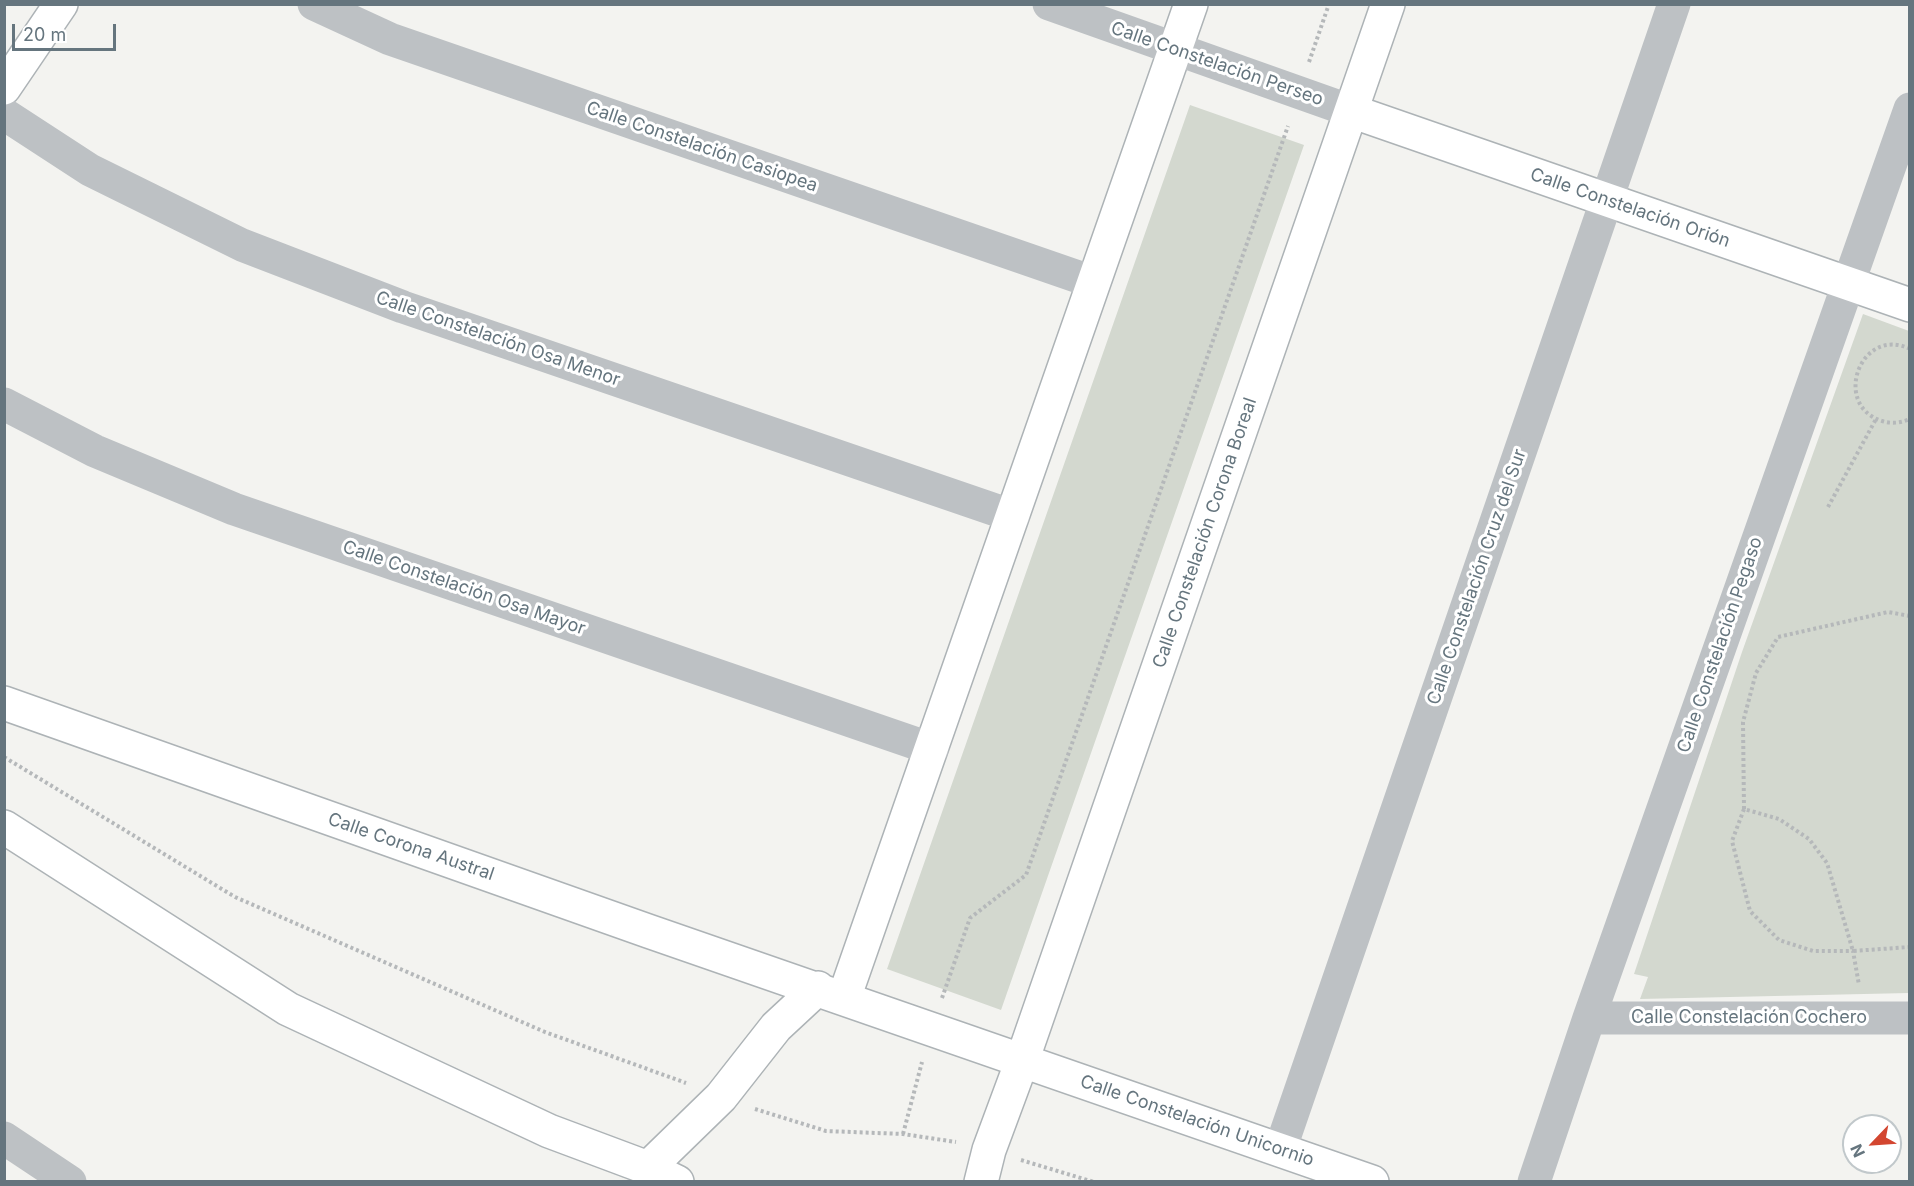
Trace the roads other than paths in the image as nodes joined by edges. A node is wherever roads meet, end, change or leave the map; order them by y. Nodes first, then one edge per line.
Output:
1 (61, 4) edge
2 (314, 4) edge
3 (1049, 4) edge
4 (1191, 4) edge
5 (1388, 4) edge
6 (1674, 4) edge
7 (1177, 49) junction
8 (4, 88) edge
9 (1910, 109) edge
10 (1351, 111) junction
11 (4, 114) edge
12 (1607, 200) junction
13 (1093, 282) junction
14 (1847, 284) junction
15 (1910, 305) edge
16 (4, 404) edge
17 (1013, 516) junction
18 (4, 703) edge
19 (932, 749) junction
20 (4, 826) edge
21 (831, 993) junction
22 (1589, 1018) junction
23 (1910, 1018) edge
24 (1022, 1060) junction
25 (4, 1138) edge
26 (1280, 1150) junction
27 (637, 1175) edge
28 (70, 1182) edge
29 (677, 1182) edge
30 (981, 1182) edge
31 (1372, 1182) edge
32 (1534, 1182) edge

1 - 8 street
2 - 13 street, Calle Constelación Casiopea
3 - 7 street, Calle Constelación Perseo
4 - 7 street
5 - 10 street, Calle Constelación Corona Boreal
6 - 12 street, Calle Constelación Cruz del Sur
7 - 10 street, Calle Constelación Perseo
7 - 13 street
9 - 14 street, Calle Constelación Pegaso
10 - 12 street, Calle Constelación Orión
10 - 24 street, Calle Constelación Corona Boreal
11 - 17 street, Calle Constelación Osa Menor
12 - 14 street, Calle Constelación Orión
12 - 26 street, Calle Constelación Cruz del Sur
13 - 17 street
14 - 15 street, Calle Constelación Orión
14 - 22 street, Calle Constelación Pegaso
16 - 19 street, Calle Constelación Osa Mayor
17 - 19 street
18 - 21 street, Calle Corona Austral
19 - 21 street
20 - 27 street
21 - 24 street, Calle Corona Austral
21 - 27 street
22 - 23 street, Calle Constelación Cochero
22 - 32 street, Calle Constelación Pegaso
24 - 26 street, Calle Constelación Unicornio
24 - 30 street, Calle Constelación Corona Boreal
25 - 28 street
26 - 31 street, Calle Constelación Unicornio
27 - 29 street

